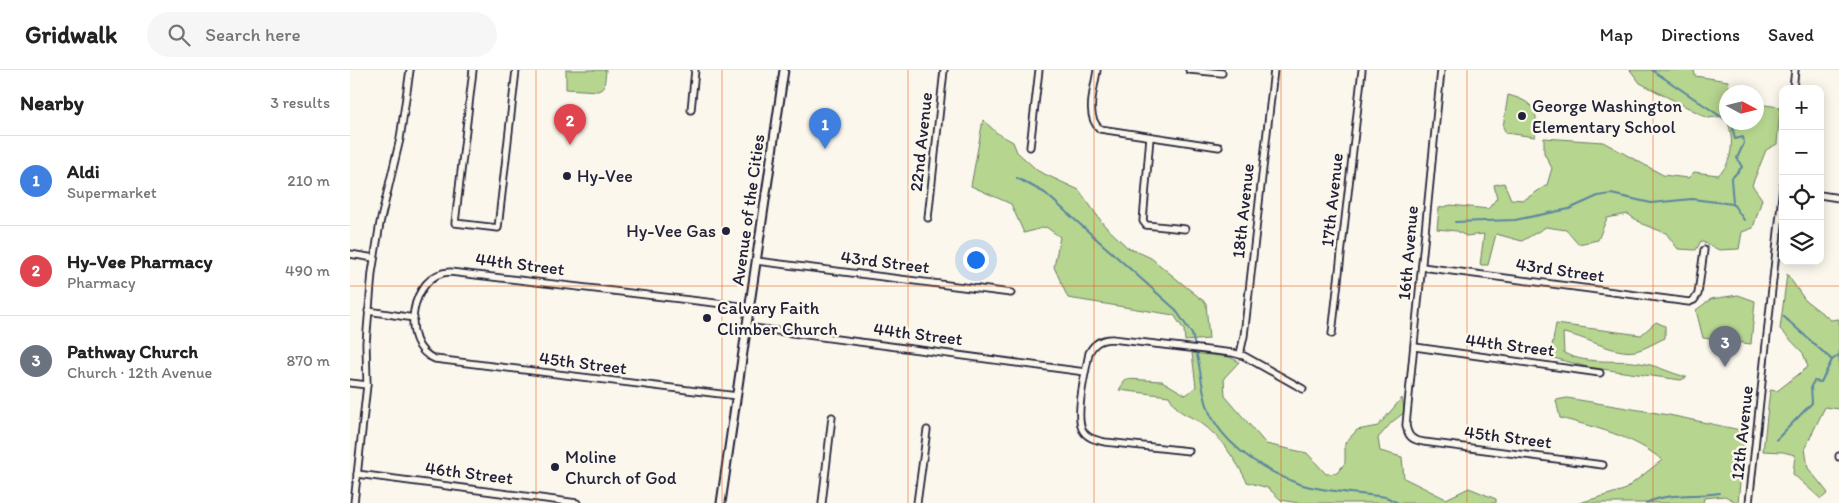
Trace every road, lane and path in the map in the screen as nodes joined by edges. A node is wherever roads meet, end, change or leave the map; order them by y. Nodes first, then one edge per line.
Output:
1 (410, 70) edge
2 (473, 70) edge
3 (516, 70) edge
4 (695, 70) edge
5 (784, 70) edge
6 (944, 70) edge
7 (1039, 70) edge
8 (1097, 70) edge
9 (1188, 70) edge
10 (1274, 70) edge
11 (1362, 70) edge
12 (1441, 70) edge
13 (1795, 70) edge
14 (1222, 73) dead end
15 (1793, 85) edge
16 (691, 110) dead end
17 (1150, 137) junction
18 (1030, 147) dead end
19 (1219, 147) dead end
20 (1824, 196) edge
21 (1839, 198) edge
22 (928, 218) dead end
23 (1780, 220) edge
24 (1185, 229) dead end
25 (1704, 250) dead end
26 (350, 254) edge
27 (374, 258) junction
28 (756, 261) junction
29 (1422, 267) junction
30 (1011, 294) dead end
31 (749, 307) junction
32 (368, 311) junction
33 (414, 318) junction
34 (746, 327) junction
35 (1332, 334) dead end
36 (1416, 348) junction
37 (1240, 354) junction
38 (1086, 372) junction
39 (1600, 373) dead end
40 (350, 383) edge
41 (367, 385) junction
42 (1303, 389) dead end
43 (737, 396) junction
44 (832, 417) dead end
45 (926, 430) dead end
46 (1410, 438) joint
47 (1189, 451) dead end
48 (1603, 465) dead end
49 (357, 474) junction
50 (552, 502) edge
51 (354, 503) edge
52 (577, 503) edge
53 (721, 503) edge
54 (822, 503) edge
55 (917, 503) edge
56 (1750, 503) edge

1 - 27 street
2 - 3 street
4 - 16 street
5 - 28 main road, Avenue of the Cities
6 - 22 street, 22nd Avenue
7 - 18 street
8 - 17 street
9 - 14 street
10 - 37 street, 18th Avenue
11 - 35 street, 17th Avenue
12 - 29 street, 16th Avenue
13 - 15 street
17 - 19 street
17 - 24 street
20 - 21 street
23 - 56 street, 12th Avenue
25 - 29 street, 43rd Street
26 - 27 street
27 - 32 street
28 - 30 street, 43rd Street
28 - 31 main road, Avenue of the Cities
29 - 36 street, 16th Avenue
31 - 33 street, 44th Street
31 - 34 main road, Avenue of the Cities
32 - 33 street
32 - 41 street
33 - 43 street, 45th Street
34 - 38 street, 44th Street
34 - 43 main road, Avenue of the Cities
36 - 39 street, 44th Street
36 - 46 street, 16th Avenue
37 - 38 street
37 - 42 street
38 - 47 street
40 - 41 street
41 - 49 street
43 - 53 main road, Avenue of the Cities
44 - 54 street
45 - 55 street
46 - 48 street, 45th Street
49 - 50 street, 46th Street
49 - 51 street
50 - 52 street, 46th Street

